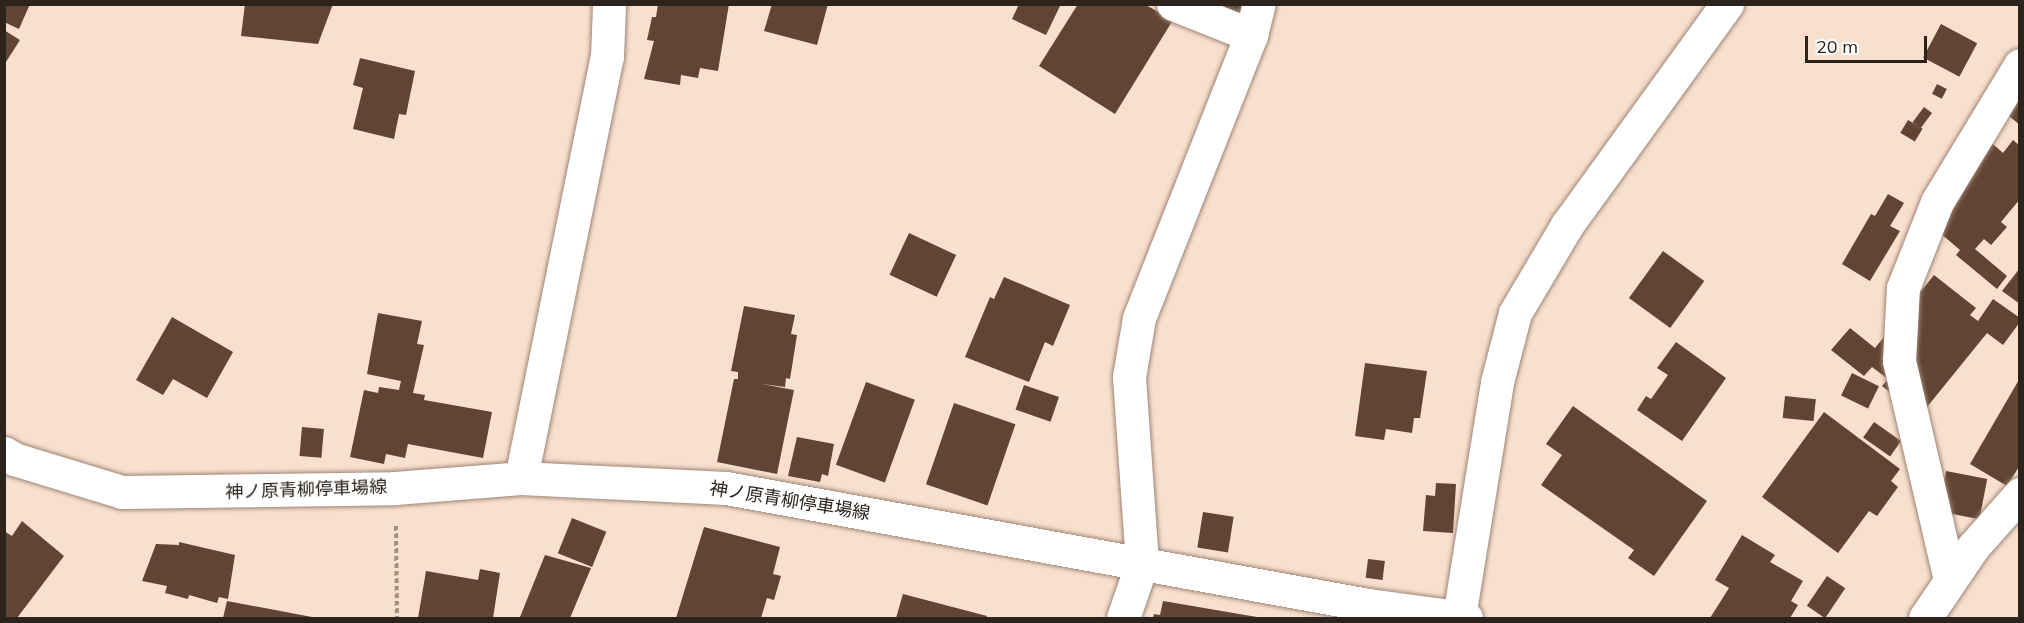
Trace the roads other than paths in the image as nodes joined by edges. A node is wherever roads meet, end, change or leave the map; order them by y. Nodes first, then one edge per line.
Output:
1 (609, 4) edge
2 (1173, 4) edge
3 (1727, 4) edge
4 (1255, 20) edge
5 (2019, 64) edge
6 (8, 461) edge
7 (521, 478) junction
8 (2019, 494) edge
9 (1142, 563) junction
10 (1950, 580) junction
11 (1366, 612) edge
12 (1462, 617) edge
13 (1123, 618) edge
14 (1925, 618) edge

1 - 7 street
2 - 4 street
3 - 12 street
4 - 9 street
5 - 10 street
6 - 7 street, 神ノ原青柳停車場線
7 - 9 street, 神ノ原青柳停車場線
8 - 10 street
9 - 11 street, 神ノ原青柳停車場線
9 - 13 street
10 - 14 street
11 - 12 street, 神ノ原青柳停車場線

